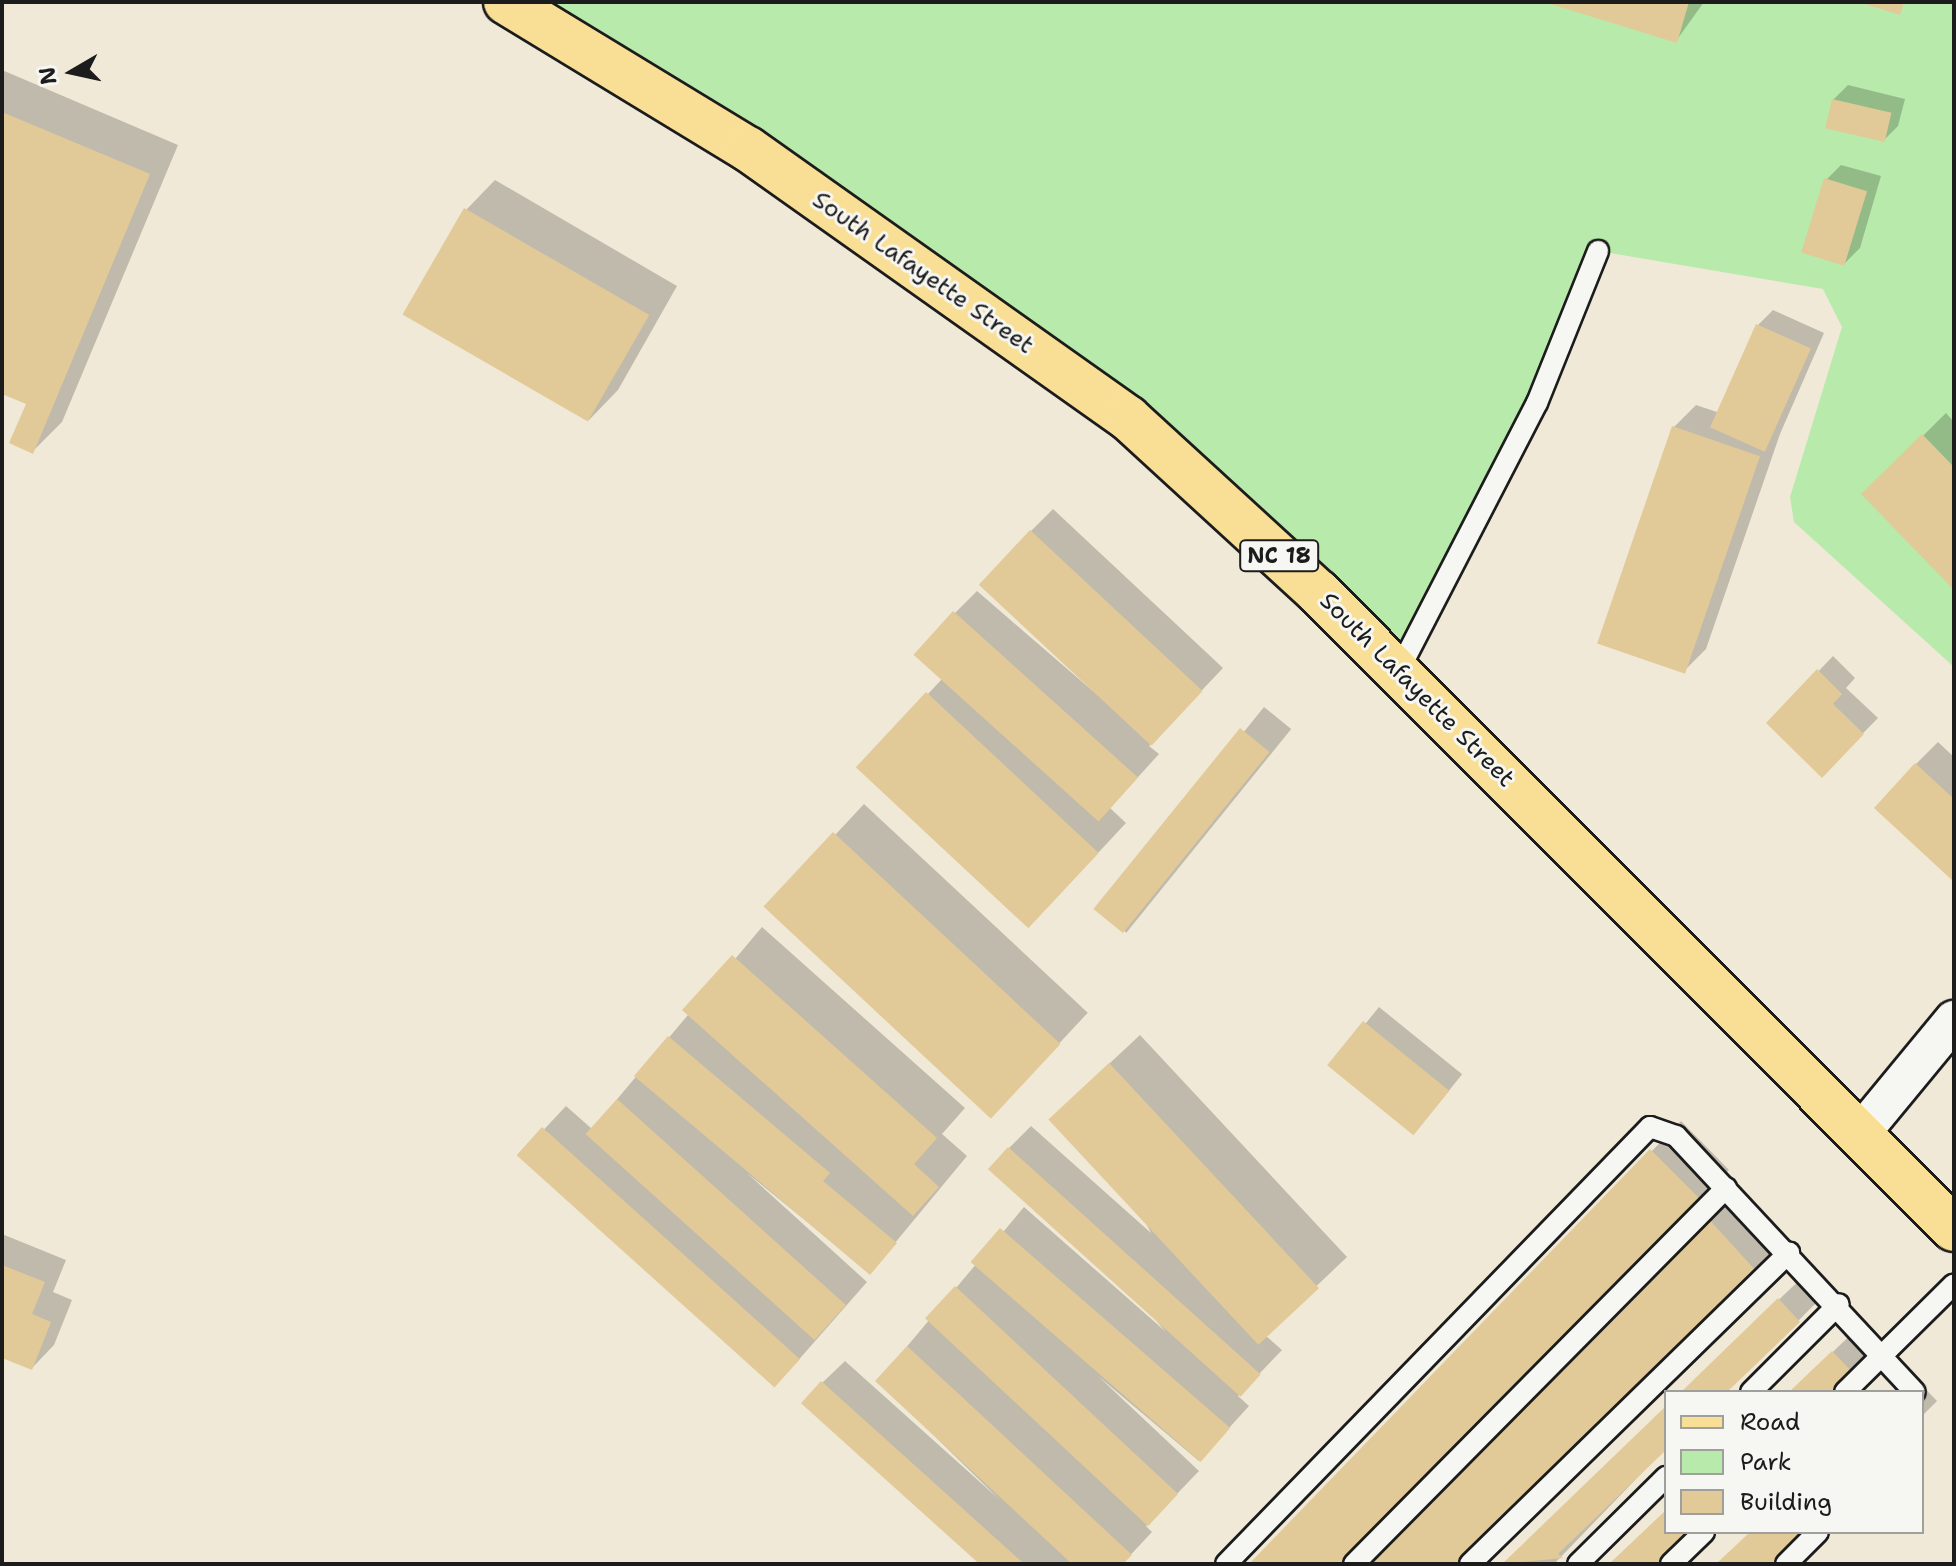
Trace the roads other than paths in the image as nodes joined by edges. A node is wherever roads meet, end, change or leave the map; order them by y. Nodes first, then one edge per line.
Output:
1 (506, 2) edge
2 (1598, 251) dead end
3 (1398, 672) junction
4 (1954, 1020) edge
5 (1860, 1134) junction
6 (1726, 1188) junction
7 (1954, 1229) edge
8 (1789, 1253) junction
9 (1954, 1284) edge
10 (1839, 1304) junction
11 (1886, 1352) junction
12 (1753, 1390) edge
13 (1847, 1390) edge
14 (1914, 1390) edge
15 (1664, 1479) edge
16 (1702, 1534) edge
17 (1816, 1534) edge
18 (1226, 1564) edge
19 (1354, 1564) edge
20 (1470, 1564) edge
21 (1578, 1564) edge
22 (1671, 1564) edge
23 (1786, 1564) edge

1 - 3 main road, South Lafayette Street / NC 18
2 - 3 lane
3 - 5 main road, South Lafayette Street / NC 18
4 - 5 street
5 - 7 main road, South Lafayette Street / NC 18
6 - 8 lane
6 - 18 lane
6 - 19 lane
8 - 10 lane
8 - 20 lane
9 - 11 lane
10 - 11 lane
10 - 12 lane
11 - 13 lane
11 - 14 lane
15 - 21 lane
16 - 22 lane
17 - 23 lane

